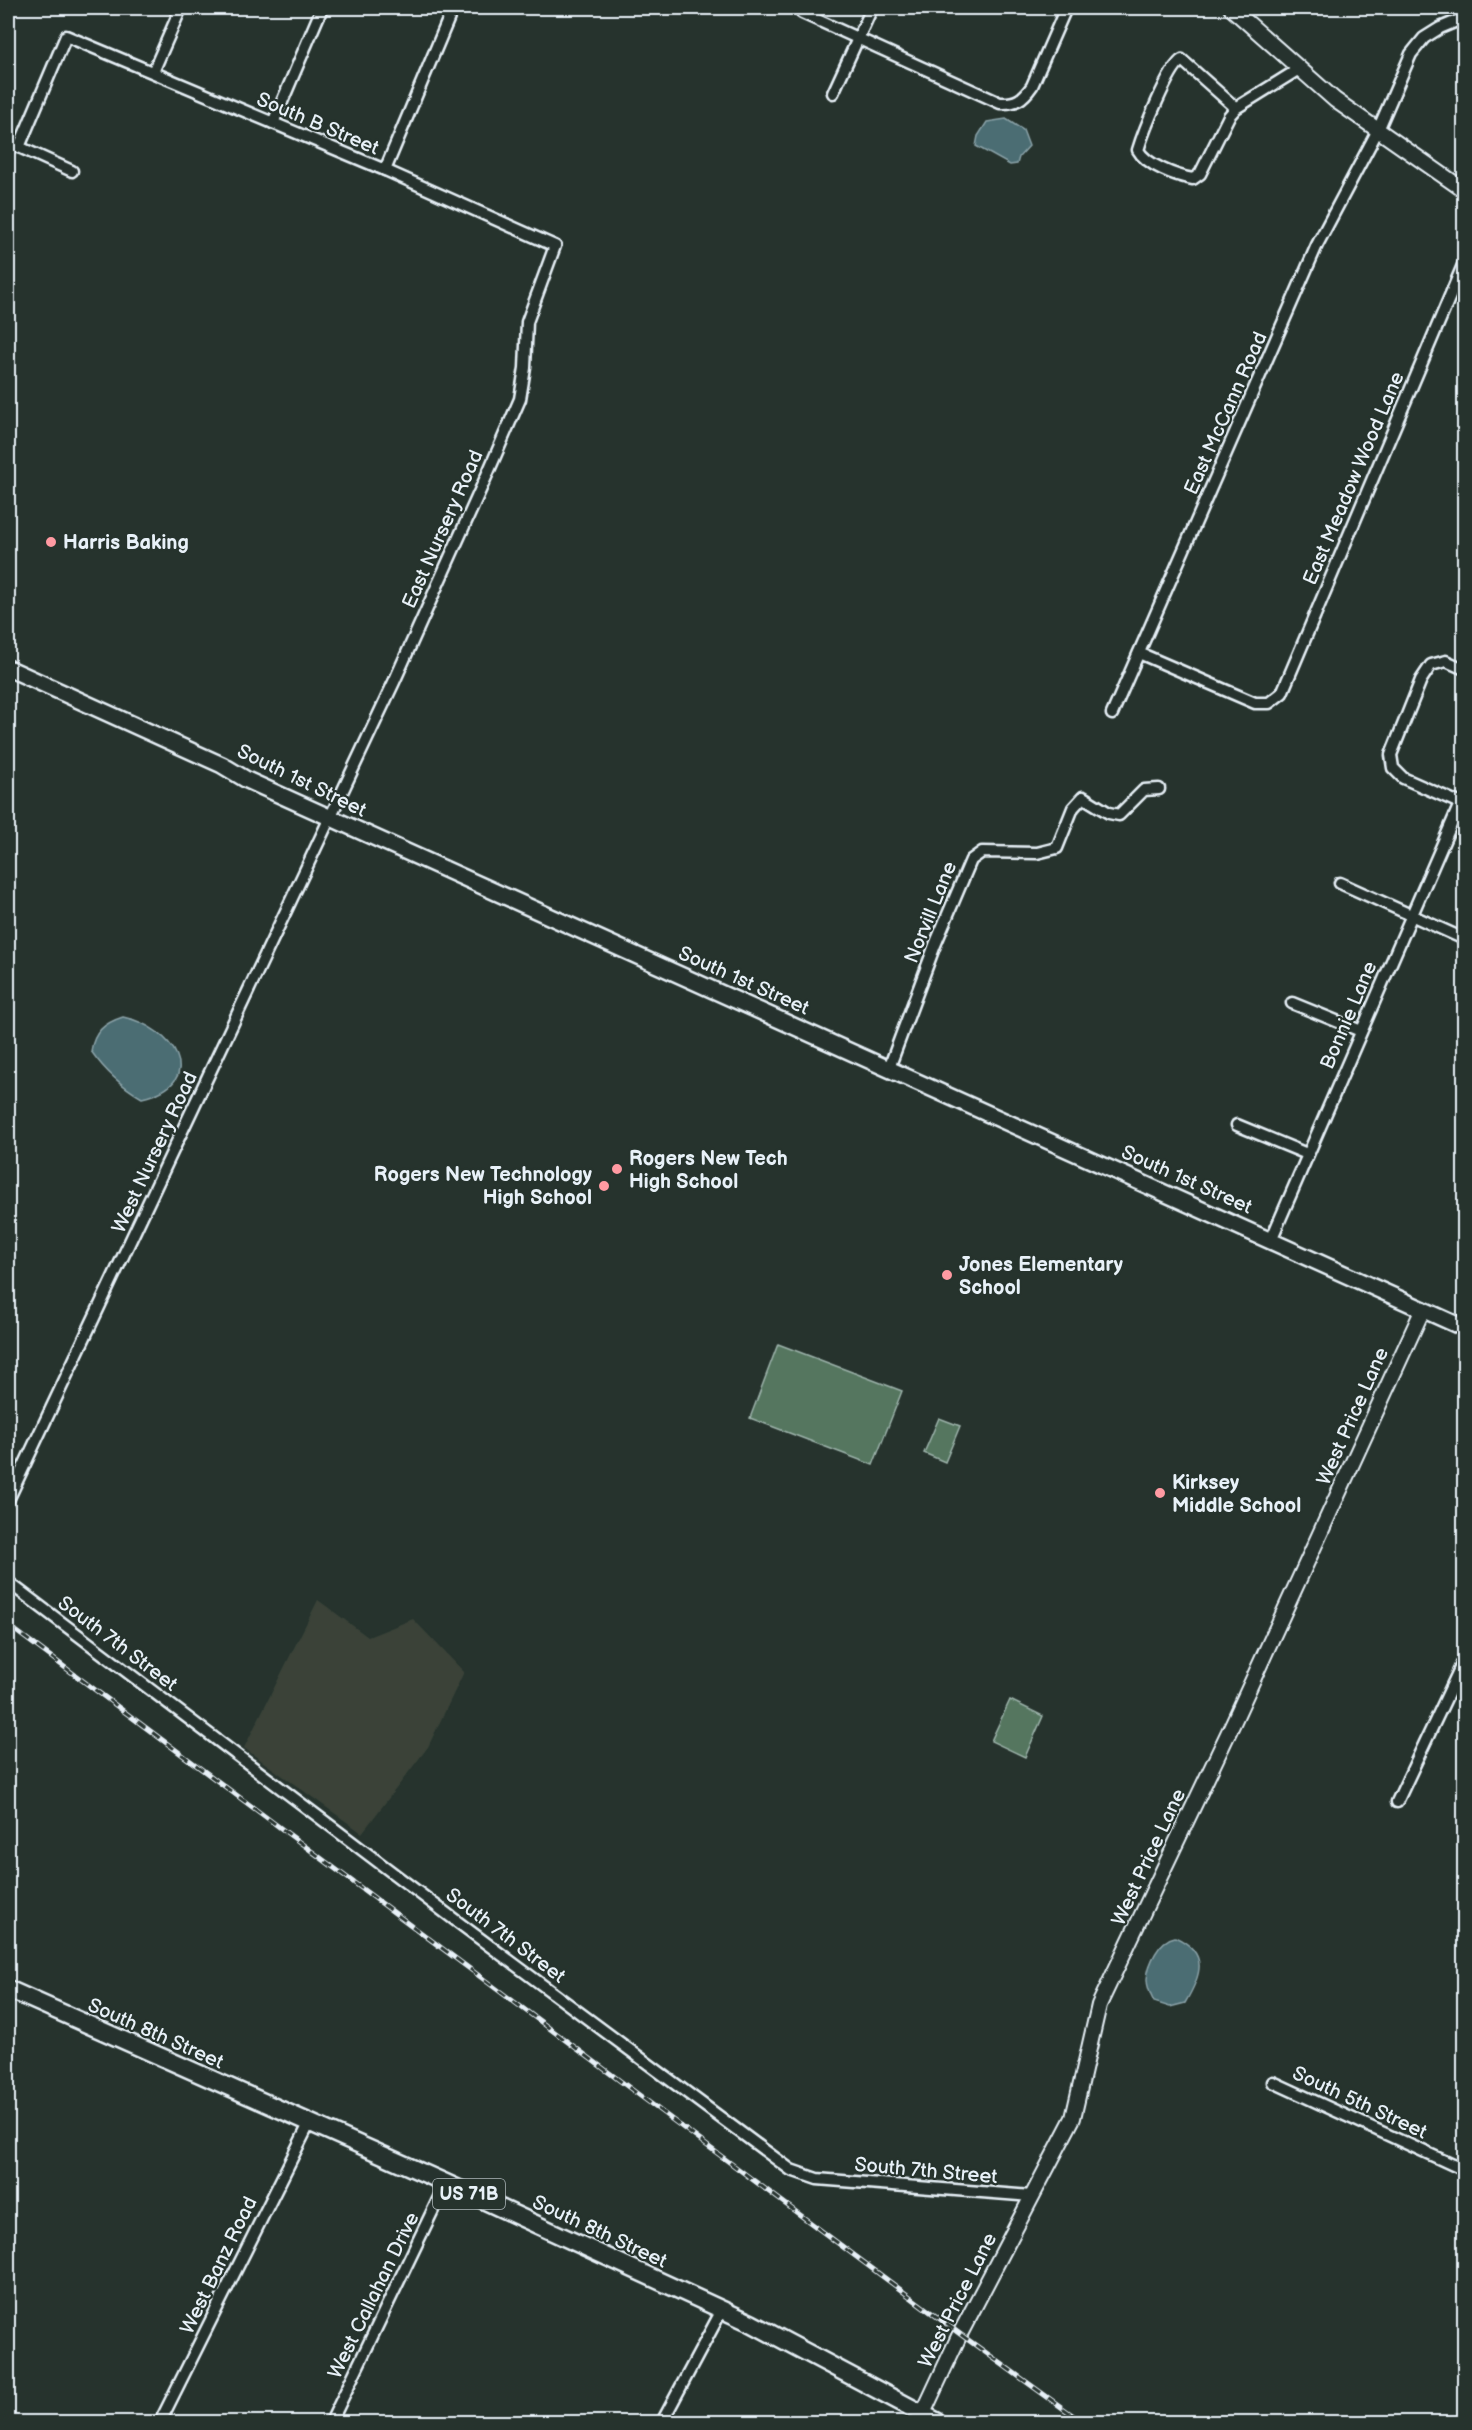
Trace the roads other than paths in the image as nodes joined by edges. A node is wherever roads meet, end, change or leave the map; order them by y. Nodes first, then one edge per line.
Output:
1 (181, 8) edge
2 (322, 8) edge
3 (453, 8) edge
4 (872, 8) edge
5 (1066, 8) edge
6 (1232, 8) edge
7 (802, 13) dead end
8 (1464, 18) edge
9 (858, 38) junction
10 (1299, 69) junction
11 (153, 72) junction
12 (833, 93) dead end
13 (1236, 108) junction
14 (273, 123) junction
15 (1378, 130) junction
16 (8, 142) edge
17 (19, 147) junction
18 (385, 170) junction
19 (72, 171) dead end
20 (1464, 190) edge
21 (555, 246) joint
22 (1464, 263) edge
23 (1139, 653) junction
24 (8, 668) edge
25 (1464, 669) edge
26 (1112, 714) dead end
27 (1159, 789) dead end
28 (1462, 805) edge
29 (329, 817) junction
30 (1340, 883) dead end
31 (1411, 915) junction
32 (1464, 939) edge
33 (1292, 1003) dead end
34 (1361, 1031) junction
35 (889, 1068) junction
36 (1237, 1125) dead end
37 (1307, 1154) junction
38 (1270, 1240) junction
39 (1423, 1309) junction
40 (1464, 1328) edge
41 (8, 1500) edge
42 (8, 1582) edge
43 (1464, 1660) edge
44 (1397, 1802) dead end
45 (8, 1989) edge
46 (1273, 2082) dead end
47 (309, 2124) junction
48 (1464, 2170) edge
49 (446, 2183) junction
50 (1030, 2196) junction
51 (722, 2310) junction
52 (920, 2418) edge
53 (160, 2422) edge
54 (332, 2422) edge
55 (662, 2422) edge
56 (938, 2422) edge

1 - 11 street
2 - 14 street
3 - 18 street
4 - 9 street
5 - 9 street
6 - 10 street
7 - 9 street
8 - 15 street, East McCann Road
9 - 12 street
10 - 13 street
10 - 15 street
11 - 14 street, South B Street
11 - 17 street, South B Street
13 - 13 street
14 - 18 street, South B Street
15 - 20 street
15 - 23 street, East McCann Road
16 - 17 street
17 - 19 street
18 - 21 street, South B Street
21 - 29 street, East Nursery Road
22 - 23 street, East Meadow Wood Lane
23 - 26 street, East McCann Road
24 - 29 main road, South 1st Street
25 - 28 street
27 - 35 street, Norvill Lane
28 - 31 street, Bonnie Lane
29 - 35 main road, South 1st Street
29 - 41 street, West Nursery Road
30 - 31 street
31 - 32 street
31 - 34 street, Bonnie Lane
33 - 34 street
34 - 37 street, Bonnie Lane
35 - 38 main road, South 1st Street
36 - 37 street
37 - 38 street, Bonnie Lane
38 - 39 main road, South 1st Street
39 - 40 main road, South 1st Street
39 - 50 street, West Price Lane
42 - 50 street, South 7th Street
43 - 44 street
45 - 47 main road, South 8th Street / US 71B
46 - 48 street, South 5th Street
47 - 49 main road, South 8th Street / US 71B
47 - 53 street, West Banz Road
49 - 51 main road, South 8th Street / US 71B
49 - 54 street, West Callahan Drive
50 - 52 street, West Price Lane
51 - 52 main road, South 8th Street / US 71B
51 - 55 street
52 - 56 main road, South 8th Street / US 71B

